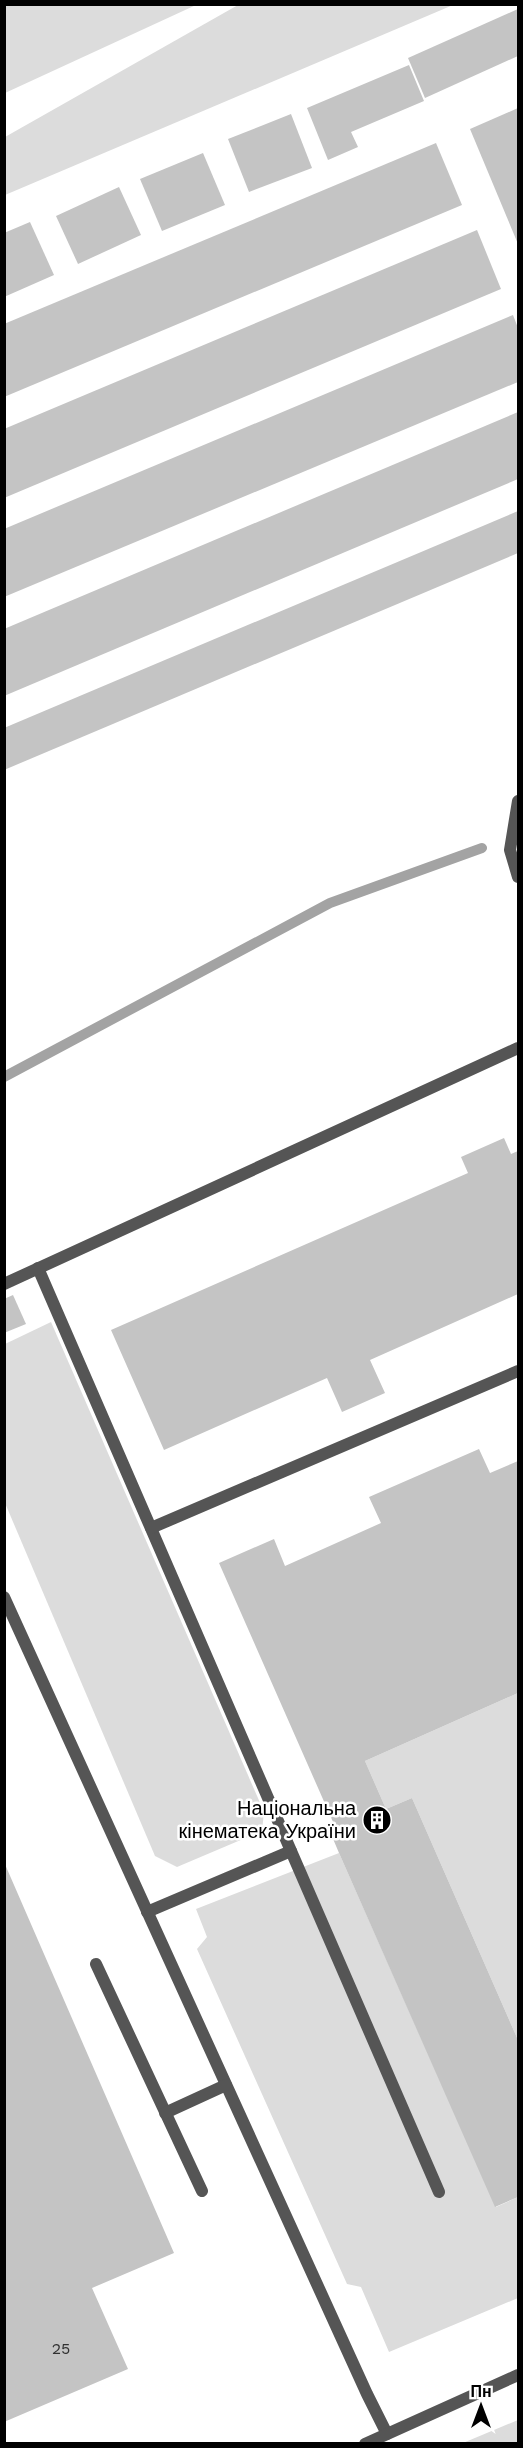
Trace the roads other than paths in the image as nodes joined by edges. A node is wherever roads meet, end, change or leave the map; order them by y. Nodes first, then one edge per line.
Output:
1 (519, 801) edge
2 (519, 878) edge
3 (519, 1048) edge
4 (38, 1268) junction
5 (4, 1284) edge
6 (519, 1371) edge
7 (151, 1528) junction
8 (4, 1597) edge
9 (291, 1851) junction
10 (147, 1911) junction
11 (96, 1964) dead end
12 (226, 2085) junction
13 (165, 2113) junction
14 (202, 2191) dead end
15 (439, 2192) dead end
16 (519, 2375) edge
17 (389, 2439) edge
18 (365, 2444) edge

1 - 2 street
3 - 4 street
4 - 5 street
4 - 7 street
6 - 7 street
7 - 9 street
8 - 10 street
9 - 10 street
9 - 15 street
10 - 12 street
11 - 13 street
12 - 13 street
12 - 17 street
13 - 14 street
16 - 17 street
17 - 18 street

